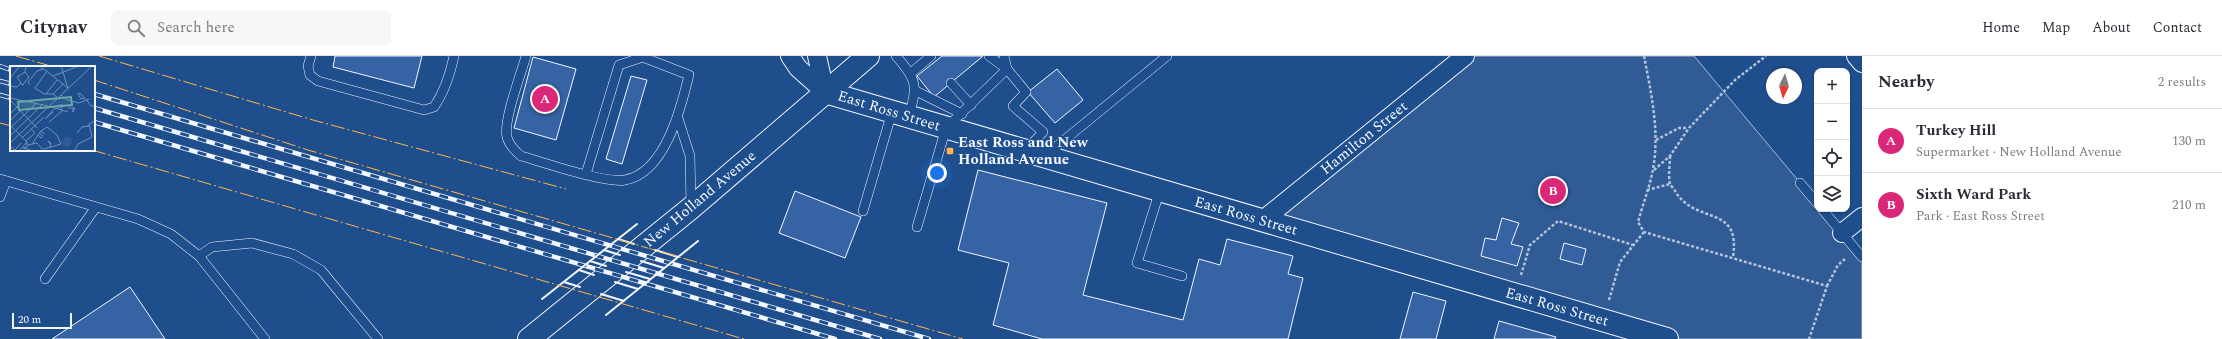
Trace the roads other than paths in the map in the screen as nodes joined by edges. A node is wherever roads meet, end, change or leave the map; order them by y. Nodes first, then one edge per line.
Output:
1 (310, 56) edge
2 (454, 56) edge
3 (526, 56) edge
4 (790, 56) edge
5 (816, 56) edge
6 (868, 56) edge
7 (896, 56) edge
8 (988, 56) edge
9 (1004, 56) edge
10 (1167, 56) edge
11 (1464, 56) edge
12 (1856, 56) edge
13 (640, 57) edge
14 (930, 59) edge
15 (1862, 63) edge
16 (1007, 69) junction
17 (911, 73) junction
18 (951, 83) dead end
19 (916, 91) junction
20 (825, 92) junction
21 (971, 105) junction
22 (900, 114) junction
23 (678, 118) junction
24 (954, 121) junction
25 (1035, 154) junction
26 (586, 174) junction
27 (3, 180) edge
28 (1800, 182) dead end
29 (1160, 190) junction
30 (0, 197) edge
31 (1814, 199) edge
32 (96, 206) junction
33 (691, 208) junction
34 (863, 211) dead end
35 (1824, 212) edge
36 (1862, 216) edge
37 (1263, 220) junction
38 (917, 227) dead end
39 (1842, 232) dead end
40 (199, 256) junction
41 (1862, 257) edge
42 (1182, 276) dead end
43 (45, 279) dead end
44 (265, 339) edge
45 (378, 339) edge
46 (529, 339) edge
47 (1667, 339) edge

1 - 2 lane
3 - 26 lane
4 - 20 street
5 - 20 street
6 - 20 street, New Holland Avenue
7 - 17 lane
8 - 16 lane
9 - 16 lane
10 - 25 lane
11 - 37 street, Hamilton Street
12 - 15 street
13 - 23 lane
13 - 26 lane
14 - 17 lane
16 - 21 lane
16 - 25 lane
17 - 19 lane
18 - 21 lane
19 - 22 lane
19 - 24 lane
20 - 22 street, East Ross Street
20 - 33 street, New Holland Avenue
21 - 24 lane
22 - 24 street, East Ross Street
22 - 34 lane
23 - 26 lane
23 - 33 lane
24 - 25 street, East Ross Street
24 - 38 lane
25 - 29 street, East Ross Street
27 - 30 lane
27 - 32 lane
28 - 31 lane
29 - 37 street, East Ross Street
29 - 42 lane
32 - 40 lane
32 - 43 lane
33 - 46 street, New Holland Avenue
35 - 41 lane
36 - 39 street
37 - 47 street, East Ross Street
40 - 44 lane
40 - 45 lane

